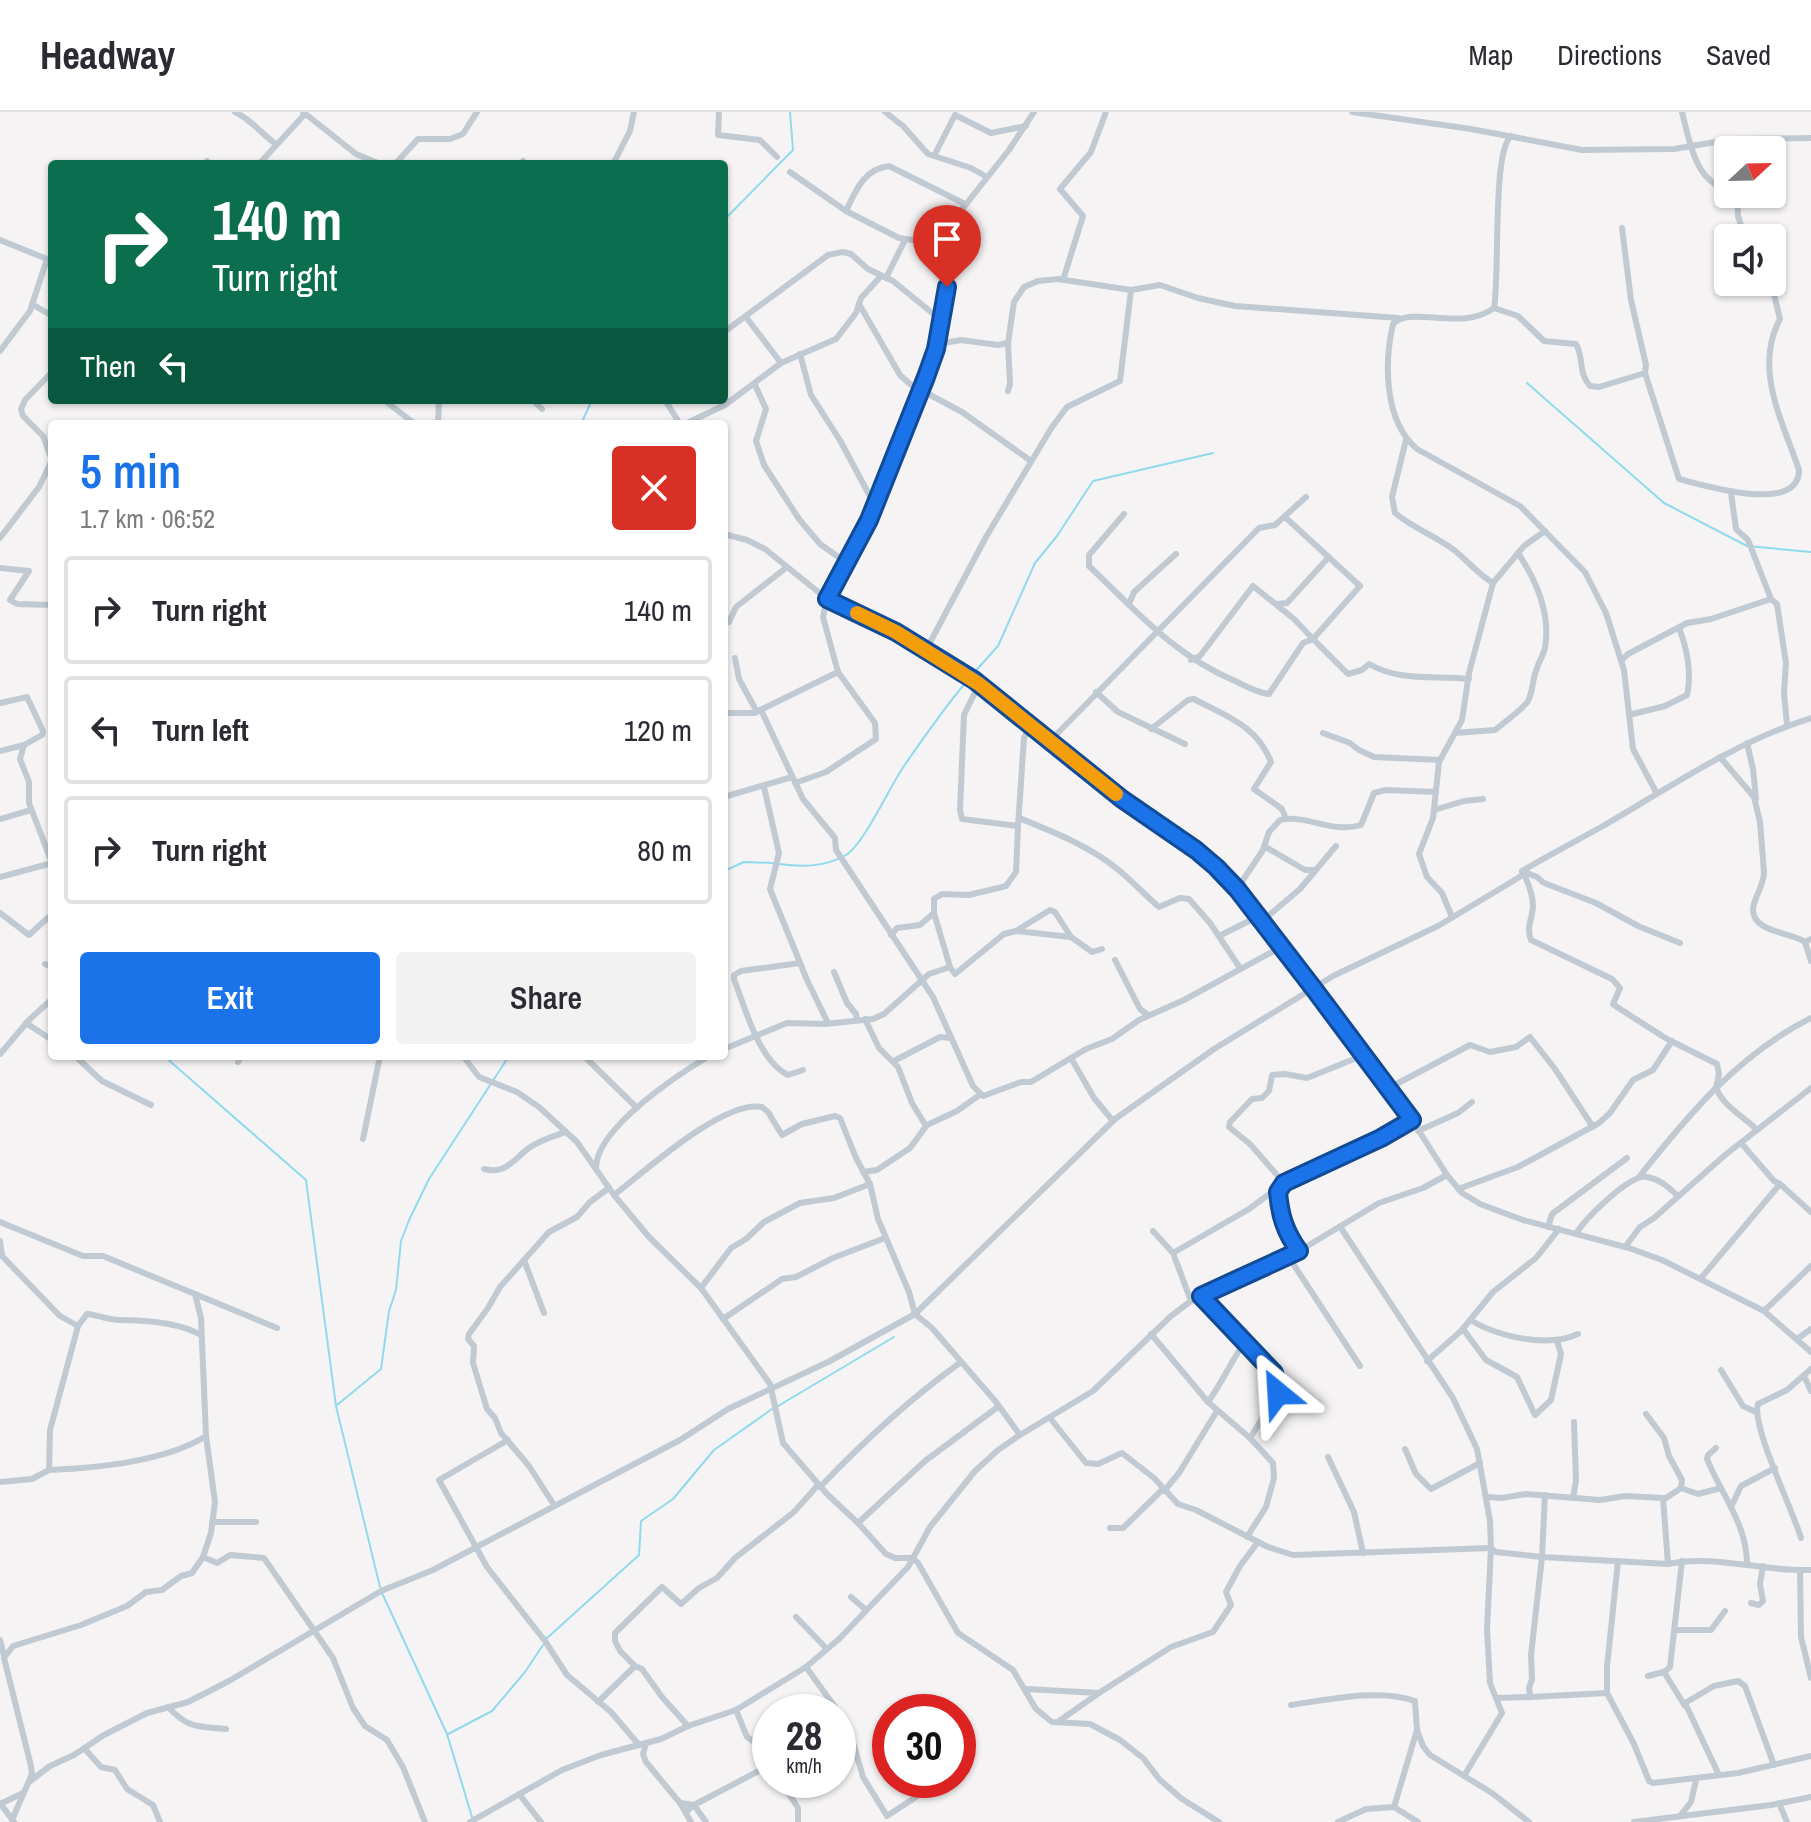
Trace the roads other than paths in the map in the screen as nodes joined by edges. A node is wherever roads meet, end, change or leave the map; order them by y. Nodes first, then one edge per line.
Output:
1 (235, 112) edge
2 (477, 112) edge
3 (634, 112) edge
4 (719, 112) edge
5 (885, 112) edge
6 (1034, 112) edge
7 (1106, 112) edge
8 (1354, 112) edge
9 (1682, 112) edge
10 (305, 113) edge
11 (1026, 126) junction
12 (1508, 138) junction
13 (1811, 138) edge
14 (276, 144) junction
15 (1690, 146) junction
16 (934, 156) junction
17 (777, 157) dead end
18 (262, 160) edge
19 (370, 160) edge
20 (399, 160) edge
21 (615, 160) edge
22 (790, 172) dead end
23 (987, 177) junction
24 (1714, 183) edge
25 (965, 204) junction
26 (846, 211) junction
27 (1622, 228) dead end
28 (0, 240) edge
29 (905, 240) junction
30 (953, 254) junction
31 (48, 259) edge
32 (48, 265) edge
33 (884, 277) junction
34 (1063, 280) junction
35 (1131, 290) junction
36 (1774, 296) edge
37 (32, 304) junction
38 (859, 304) junction
39 (1494, 308) junction
40 (48, 314) edge
41 (746, 317) junction
42 (1398, 318) junction
43 (942, 321) junction
44 (728, 329) edge
45 (1008, 343) junction
46 (937, 344) junction
47 (0, 351) edge
48 (800, 354) junction
49 (781, 363) junction
50 (1645, 373) junction
51 (48, 376) edge
52 (755, 385) junction
53 (1008, 391) dead end
54 (920, 392) junction
55 (728, 403) edge
56 (389, 404) edge
57 (537, 404) edge
58 (726, 404) edge
59 (542, 409) dead end
60 (410, 420) edge
61 (692, 420) edge
62 (1406, 440) junction
63 (48, 449) edge
64 (1031, 461) junction
65 (48, 468) edge
66 (1731, 493) junction
67 (1306, 497) dead end
68 (875, 505) junction
69 (1124, 514) dead end
70 (1285, 517) junction
71 (1545, 531) junction
72 (728, 535) edge
73 (0, 538) edge
74 (1518, 553) junction
75 (1176, 554) dead end
76 (1329, 557) junction
77 (847, 563) junction
78 (787, 567) junction
79 (0, 568) edge
80 (1493, 583) junction
81 (827, 599) junction
82 (1771, 599) junction
83 (1129, 604) junction
84 (1277, 604) junction
85 (48, 605) edge
86 (729, 622) dead end
87 (1679, 628) junction
88 (1157, 633) junction
89 (1313, 639) junction
90 (926, 650) junction
91 (735, 658) dead end
92 (1191, 660) junction
93 (1621, 661) junction
94 (838, 672) junction
95 (1469, 679) junction
96 (977, 682) junction
97 (1096, 692) junction
98 (0, 703) edge
99 (759, 711) junction
100 (728, 713) edge
101 (1629, 715) junction
102 (1811, 718) edge
103 (48, 724) edge
104 (1031, 725) junction
105 (1787, 725) junction
106 (41, 727) junction
107 (1151, 729) junction
108 (1323, 733) dead end
109 (1455, 733) junction
110 (1050, 741) junction
111 (1747, 743) junction
112 (1185, 744) dead end
113 (24, 745) junction
114 (0, 751) edge
115 (1720, 757) junction
116 (1440, 760) junction
117 (794, 780) junction
118 (764, 787) junction
119 (1436, 792) junction
120 (1656, 792) junction
121 (728, 796) edge
122 (1483, 799) dead end
123 (1756, 802) junction
124 (31, 810) junction
125 (1434, 810) junction
126 (0, 819) edge
127 (1286, 819) junction
128 (1018, 822) junction
129 (1264, 846) junction
130 (1336, 846) dead end
131 (48, 853) edge
132 (48, 864) edge
133 (1314, 870) junction
134 (1523, 872) junction
135 (0, 877) edge
136 (1237, 889) junction
137 (0, 913) edge
138 (934, 913) junction
139 (1452, 917) junction
140 (48, 918) edge
141 (1259, 919) junction
142 (1016, 931) junction
143 (891, 935) junction
144 (1219, 936) junction
145 (1071, 937) junction
146 (1808, 940) edge
147 (1680, 943) dead end
148 (1281, 947) junction
149 (1102, 949) dead end
150 (1115, 960) dead end
151 (1811, 961) edge
152 (800, 963) junction
153 (950, 967) junction
154 (1240, 968) junction
155 (834, 972) dead end
156 (921, 982) junction
157 (1314, 989) junction
158 (48, 1003) edge
159 (1148, 1015) junction
160 (1811, 1018) edge
161 (861, 1020) junction
162 (26, 1023) junction
163 (828, 1023) junction
164 (755, 1034) junction
165 (48, 1037) edge
166 (951, 1038) junction
167 (1672, 1041) junction
168 (728, 1047) edge
169 (0, 1054) edge
170 (1364, 1055) junction
171 (1071, 1058) junction
172 (79, 1060) edge
173 (379, 1060) edge
174 (466, 1060) edge
175 (588, 1060) edge
176 (702, 1060) edge
177 (894, 1061) junction
178 (803, 1070) dead end
179 (1389, 1088) junction
180 (1716, 1088) junction
181 (1811, 1088) edge
182 (981, 1094) junction
183 (1472, 1102) dead end
184 (151, 1105) dead end
185 (637, 1108) junction
186 (1412, 1120) junction
187 (1113, 1121) junction
188 (926, 1126) junction
189 (1593, 1127) junction
190 (1757, 1130) junction
191 (1418, 1131) junction
192 (566, 1132) junction
193 (363, 1139) dead end
194 (1742, 1144) junction
195 (1627, 1158) dead end
196 (596, 1168) junction
197 (484, 1169) dead end
198 (863, 1172) junction
199 (1447, 1175) junction
200 (1639, 1177) junction
201 (1284, 1183) junction
202 (870, 1184) junction
203 (1780, 1184) junction
204 (609, 1188) junction
205 (1458, 1189) junction
206 (614, 1195) junction
207 (1678, 1196) junction
208 (1811, 1212) edge
209 (0, 1222) edge
210 (1548, 1227) junction
211 (1341, 1228) junction
212 (1559, 1229) junction
213 (1153, 1231) dead end
214 (1576, 1234) junction
215 (885, 1238) junction
216 (0, 1241) edge
217 (1625, 1247) junction
218 (1299, 1251) junction
219 (1173, 1253) junction
220 (1288, 1256) junction
221 (524, 1260) junction
222 (1811, 1266) edge
223 (1701, 1278) junction
224 (701, 1288) junction
225 (195, 1294) junction
226 (1201, 1296) junction
227 (1191, 1301) junction
228 (1764, 1311) junction
229 (544, 1313) dead end
230 (915, 1314) junction
231 (723, 1319) junction
232 (1470, 1320) junction
233 (78, 1326) junction
234 (277, 1328) dead end
235 (1463, 1329) junction
236 (1811, 1329) edge
237 (1151, 1334) junction
238 (1578, 1334) dead end
239 (201, 1336) junction
240 (1797, 1339) junction
241 (1557, 1341) junction
242 (1245, 1342) junction
243 (1811, 1352) edge
244 (1427, 1361) junction
245 (961, 1362) junction
246 (1360, 1366) dead end
247 (1811, 1369) edge
248 (1721, 1370) dead end
249 (1804, 1376) junction
250 (772, 1389) junction
251 (1811, 1391) edge
252 (1208, 1402) junction
253 (999, 1406) junction
254 (1217, 1411) junction
255 (1756, 1412) junction
256 (1646, 1414) dead end
257 (1050, 1418) junction
258 (1574, 1422) dead end
259 (1020, 1435) junction
260 (206, 1436) junction
261 (1250, 1438) junction
262 (508, 1440) junction
263 (1716, 1448) dead end
264 (1405, 1449) dead end
265 (1328, 1457) dead end
266 (1480, 1463) junction
267 (1775, 1468) junction
268 (49, 1470) junction
269 (0, 1482) edge
270 (819, 1486) junction
271 (1681, 1488) junction
272 (1163, 1490) junction
273 (1723, 1491) junction
274 (1545, 1495) junction
275 (1736, 1495) junction
276 (1487, 1497) junction
277 (1573, 1498) junction
278 (1663, 1498) junction
279 (554, 1505) junction
280 (1732, 1505) junction
281 (212, 1522) junction
282 (256, 1522) dead end
283 (858, 1523) junction
284 (1110, 1528) dead end
285 (1247, 1537) junction
286 (1801, 1538) dead end
287 (1258, 1542) junction
288 (476, 1547) junction
289 (1492, 1552) junction
290 (1363, 1553) junction
291 (203, 1557) junction
292 (1542, 1557) junction
293 (913, 1558) junction
294 (1618, 1561) junction
295 (1682, 1561) junction
296 (1668, 1564) junction
297 (1747, 1564) junction
298 (1763, 1566) junction
299 (1800, 1570) junction
300 (1811, 1570) edge
301 (851, 1597) dead end
302 (1751, 1603) dead end
303 (866, 1610) junction
304 (1725, 1611) dead end
305 (796, 1617) dead end
306 (1675, 1630) junction
307 (317, 1631) junction
308 (0, 1640) edge
309 (827, 1649) junction
310 (4, 1658) junction
311 (635, 1666) junction
312 (806, 1667) junction
313 (1664, 1672) junction
314 (1648, 1676) dead end
315 (1811, 1678) edge
316 (1026, 1689) junction
317 (1099, 1693) junction
318 (1607, 1693) junction
319 (1530, 1697) junction
320 (1497, 1698) junction
321 (598, 1702) junction
322 (1291, 1705) dead end
323 (1685, 1706) junction
324 (168, 1707) junction
325 (736, 1710) junction
326 (1059, 1721) junction
327 (688, 1726) junction
328 (226, 1729) dead end
329 (1417, 1730) junction
330 (752, 1740) edge
331 (643, 1744) junction
332 (84, 1748) junction
333 (1811, 1756) edge
334 (1774, 1765) junction
335 (752, 1774) edge
336 (1719, 1775) junction
337 (1464, 1776) junction
338 (1696, 1780) junction
339 (29, 1782) junction
340 (23, 1793) junction
341 (519, 1794) junction
342 (1811, 1797) edge
343 (792, 1798) edge
344 (915, 1798) edge
345 (1691, 1802) junction
346 (680, 1803) junction
347 (1779, 1803) junction
348 (0, 1804) edge
349 (694, 1805) junction
350 (1394, 1807) junction
351 (1710, 1811) junction
352 (686, 1812) junction
353 (1700, 1812) junction
354 (1680, 1816) junction
355 (887, 1819) edge
356 (473, 1820) edge
357 (13, 1821) edge
358 (1659, 1821) edge
359 (160, 1822) edge
360 (425, 1822) edge
361 (541, 1822) edge
362 (691, 1822) edge
363 (706, 1822) edge
364 (798, 1822) edge
365 (1219, 1822) edge
366 (1338, 1822) edge
367 (1418, 1822) edge
368 (1529, 1822) edge
369 (1634, 1822) edge
370 (1714, 1822) edge
371 (1787, 1822) edge

1 - 14 street
2 - 20 street
3 - 21 street
4 - 17 street
5 - 16 street
6 - 11 street
7 - 34 street
8 - 12 street
9 - 15 street
10 - 14 street
10 - 19 street
11 - 16 street
11 - 23 street
12 - 15 street
12 - 39 street
13 - 15 street
14 - 18 street
15 - 24 street
16 - 23 street
22 - 26 street
23 - 25 street
25 - 26 street
25 - 30 street
26 - 29 street
27 - 50 street
28 - 31 street
29 - 30 street
29 - 33 street
30 - 43 street
32 - 37 street
33 - 38 street
33 - 41 street
33 - 43 street
34 - 35 street
34 - 45 street
35 - 42 street
35 - 64 street
36 - 66 street
37 - 40 street
37 - 47 street
38 - 48 street
38 - 54 street
39 - 42 street
39 - 50 street
41 - 44 street
41 - 49 street
42 - 62 street
43 - 46 street
45 - 46 street
45 - 53 street
46 - 54 street
48 - 49 street
48 - 68 street
49 - 52 street
50 - 66 street
51 - 63 street
52 - 55 street
52 - 77 street
54 - 64 street
54 - 68 street
56 - 60 street
57 - 59 street
58 - 61 street
62 - 71 street
62 - 80 street
64 - 90 street
65 - 73 street
66 - 82 street
67 - 70 street
68 - 77 street
69 - 83 street
70 - 76 street
70 - 88 street
71 - 74 street
71 - 93 street
72 - 78 street
74 - 80 street
74 - 109 street
75 - 83 street
76 - 84 street
76 - 89 street
77 - 81 street
78 - 81 street
78 - 86 street
79 - 85 street
80 - 95 street
81 - 90 street
81 - 94 street
82 - 87 street
82 - 105 street
83 - 88 street
84 - 89 street
84 - 92 street
87 - 93 street
87 - 101 street
88 - 92 street
88 - 97 street
89 - 92 street
89 - 95 street
90 - 96 street
91 - 99 street
93 - 101 street
94 - 99 street
94 - 117 street
95 - 109 street
96 - 104 street
96 - 128 street
97 - 107 street
97 - 110 street
98 - 106 street
99 - 100 street
99 - 117 street
101 - 120 street
102 - 105 street
103 - 106 street
104 - 110 street
104 - 128 street
105 - 111 street
106 - 113 street
107 - 112 street
107 - 127 street
108 - 116 street
109 - 116 street
110 - 136 street
111 - 115 street
111 - 123 street
113 - 114 street
113 - 124 street
115 - 120 street
115 - 123 street
116 - 119 street
117 - 118 street
117 - 143 street
118 - 121 street
118 - 152 street
119 - 125 street
119 - 127 street
120 - 134 street
122 - 125 street
123 - 146 street
124 - 126 street
124 - 131 street
125 - 139 street
127 - 129 street
128 - 138 street
128 - 144 street
129 - 133 street
129 - 136 street
130 - 133 street
132 - 135 street
133 - 141 street
134 - 139 street
134 - 147 street
134 - 167 street
136 - 141 street
137 - 140 street
138 - 143 street
138 - 153 street
139 - 157 street
141 - 144 street
141 - 148 street
142 - 145 street
142 - 145 street
142 - 153 street
143 - 156 street
144 - 154 street
145 - 149 street
146 - 151 street
148 - 154 street
148 - 157 street
150 - 159 street
152 - 163 street
152 - 164 street
153 - 156 street
154 - 159 street
155 - 161 street
156 - 161 street
156 - 166 street
157 - 170 street
157 - 187 street
158 - 162 street
159 - 171 street
160 - 180 street
161 - 163 street
161 - 177 street
162 - 165 street
162 - 169 street
163 - 164 street
164 - 168 street
164 - 178 street
166 - 177 street
166 - 182 street
167 - 180 street
167 - 189 street
170 - 179 street
170 - 201 street
171 - 182 street
171 - 187 street
172 - 184 street
173 - 193 street
174 - 192 street
175 - 185 street
176 - 185 street
177 - 188 street
179 - 186 street
179 - 189 street
180 - 190 street
180 - 200 street
181 - 190 street
182 - 188 street
183 - 191 street
185 - 196 street
186 - 191 street
186 - 201 street
187 - 230 street
188 - 198 street
189 - 205 street
190 - 194 street
191 - 199 street
192 - 196 street
192 - 197 street
194 - 203 street
194 - 207 street
195 - 210 street
196 - 204 street
198 - 202 street
198 - 206 street
199 - 205 street
199 - 211 street
200 - 207 street
200 - 214 street
201 - 218 street
201 - 219 street
202 - 215 street
202 - 224 street
203 - 208 street
203 - 223 street
204 - 206 street
204 - 221 street
205 - 210 street
206 - 224 street
207 - 217 street
209 - 225 street
210 - 212 street
211 - 218 street
211 - 244 street
212 - 214 street
212 - 232 street
213 - 219 street
214 - 217 street
215 - 230 street
215 - 231 street
216 - 233 street
217 - 223 street
218 - 220 street
219 - 227 street
220 - 226 street
220 - 246 street
221 - 229 street
221 - 262 street
222 - 228 street
223 - 228 street
224 - 231 street
225 - 234 street
225 - 239 street
226 - 227 street
226 - 242 street
227 - 237 street
228 - 240 street
230 - 245 street
230 - 250 street
231 - 250 street
232 - 235 street
232 - 241 street
233 - 239 street
233 - 268 street
235 - 241 street
235 - 244 street
236 - 240 street
237 - 252 street
237 - 257 street
238 - 241 street
239 - 260 street
240 - 243 street
242 - 252 street
242 - 261 street
244 - 266 street
245 - 253 street
245 - 270 street
247 - 249 street
248 - 255 street
249 - 251 street
249 - 255 street
250 - 270 street
250 - 279 street
252 - 254 street
253 - 259 street
253 - 283 street
254 - 261 street
254 - 272 street
255 - 267 street
256 - 271 street
257 - 259 street
257 - 272 street
258 - 277 street
259 - 293 street
260 - 268 street
260 - 281 street
261 - 285 street
262 - 279 street
262 - 288 street
263 - 273 street
264 - 266 street
265 - 290 street
266 - 276 street
267 - 275 street
267 - 286 street
268 - 269 street
270 - 283 street
270 - 311 street
271 - 273 street
271 - 278 street
272 - 284 street
272 - 285 street
273 - 275 street
273 - 280 street
274 - 276 street
274 - 277 street
274 - 292 street
275 - 280 street
276 - 289 street
277 - 278 street
278 - 296 street
279 - 288 street
280 - 297 street
281 - 282 street
281 - 291 street
283 - 293 street
285 - 287 street
287 - 290 street
287 - 317 street
288 - 307 street
288 - 321 street
289 - 290 street
289 - 292 street
289 - 320 street
291 - 307 street
291 - 310 street
292 - 294 street
292 - 319 street
293 - 303 street
293 - 316 street
294 - 296 street
294 - 318 street
295 - 296 street
295 - 297 street
295 - 306 street
297 - 298 street
298 - 299 street
298 - 302 street
299 - 300 street
299 - 315 street
301 - 303 street
303 - 309 street
304 - 306 street
305 - 309 street
306 - 313 street
307 - 324 street
307 - 360 street
308 - 310 street
309 - 312 street
310 - 339 street
311 - 321 street
311 - 327 street
312 - 325 street
312 - 355 street
313 - 314 street
313 - 323 street
316 - 317 street
316 - 326 street
317 - 326 street
318 - 319 street
318 - 338 street
319 - 320 street
320 - 337 street
321 - 331 street
322 - 329 street
323 - 334 street
323 - 336 street
324 - 328 street
324 - 332 street
325 - 327 street
325 - 330 street
326 - 365 street
327 - 331 street
329 - 337 street
329 - 350 street
331 - 341 street
331 - 346 street
332 - 339 street
332 - 359 street
333 - 334 street
334 - 336 street
335 - 349 street
336 - 338 street
337 - 368 street
338 - 345 street
339 - 340 street
340 - 348 street
340 - 357 street
341 - 356 street
341 - 361 street
342 - 347 street
343 - 364 street
344 - 355 street
345 - 353 street
345 - 354 street
346 - 349 street
346 - 352 street
347 - 351 street
347 - 371 street
348 - 357 street
349 - 352 street
349 - 363 street
350 - 366 street
350 - 367 street
351 - 353 street
351 - 370 street
352 - 362 street
353 - 354 street
354 - 358 street
358 - 369 street

